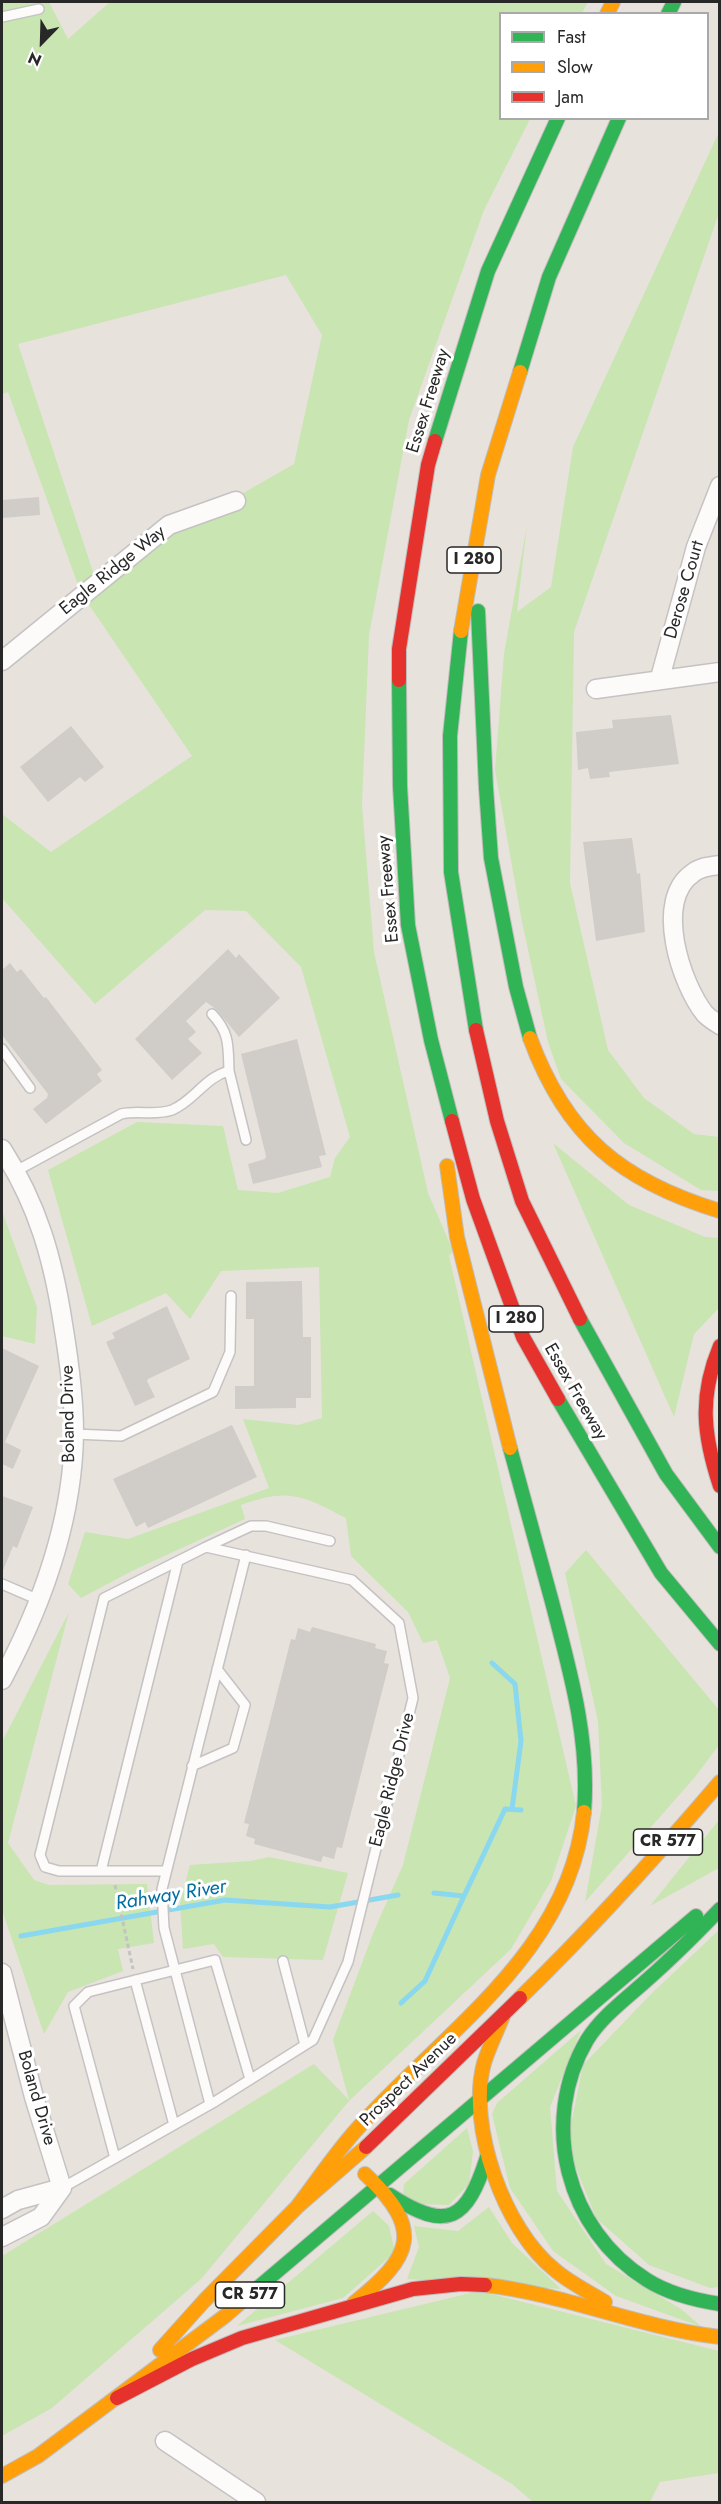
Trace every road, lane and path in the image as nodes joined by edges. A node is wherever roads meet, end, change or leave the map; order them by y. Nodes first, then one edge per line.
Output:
1 (39, 9) dead end
2 (2, 17) edge
3 (557, 120) edge
4 (618, 120) edge
5 (236, 501) dead end
6 (718, 501) edge
7 (475, 556) junction
8 (2, 661) edge
9 (720, 672) edge
10 (660, 678) junction
11 (596, 689) dead end
12 (720, 865) edge
13 (212, 1014) dead end
14 (720, 1025) edge
15 (431, 1040) junction
16 (2, 1049) edge
17 (229, 1071) junction
18 (30, 1088) dead end
19 (246, 1140) dead end
20 (2, 1149) edge
21 (16, 1171) junction
22 (720, 1211) edge
23 (231, 1296) dead end
24 (720, 1346) edge
25 (74, 1434) junction
26 (720, 1486) edge
27 (330, 1541) dead end
28 (206, 1547) junction
29 (720, 1547) edge
30 (246, 1555) junction
31 (178, 1561) junction
32 (2, 1584) edge
33 (39, 1600) junction
34 (720, 1644) edge
35 (217, 1669) junction
36 (2, 1680) edge
37 (192, 1766) junction
38 (720, 1782) edge
39 (101, 1871) junction
40 (113, 1871) junction
41 (166, 1871) junction
42 (720, 1897) edge
43 (720, 1909) edge
44 (283, 1961) dead end
45 (174, 1970) junction
46 (2, 1973) edge
47 (135, 1980) junction
48 (503, 2016) junction
49 (305, 2045) junction
50 (250, 2079) junction
51 (482, 2100) junction
52 (210, 2104) junction
53 (174, 2125) junction
54 (487, 2157) junction
55 (116, 2158) junction
56 (351, 2162) junction
57 (377, 2185) junction
58 (62, 2188) junction
59 (297, 2207) junction
60 (2, 2209) edge
61 (2, 2237) edge
62 (354, 2303) junction
63 (720, 2304) edge
64 (650, 2325) junction
65 (720, 2337) edge
66 (117, 2398) junction
67 (165, 2441) dead end
68 (2, 2476) edge
69 (256, 2502) edge

1 - 2 lane
3 - 15 main road, Essex Freeway / I 280
4 - 7 main road, Essex Freeway / I 280
5 - 8 street, Eagle Ridge Way
6 - 10 street, Derose Court
7 - 22 main road
7 - 29 main road, Essex Freeway / I 280
9 - 10 street
10 - 11 street
12 - 14 street
13 - 17 lane
15 - 34 main road, Essex Freeway / I 280
15 - 59 main road
16 - 18 lane
17 - 19 lane
17 - 21 lane
20 - 21 street, Boland Drive
21 - 25 street, Boland Drive
23 - 25 lane
24 - 26 main road
25 - 33 street, Boland Drive
27 - 28 lane
28 - 30 lane, Eagle Ridge Drive
28 - 31 lane
30 - 35 lane
30 - 49 lane, Eagle Ridge Drive
31 - 39 lane
31 - 39 lane
32 - 33 lane
33 - 36 street, Boland Drive
35 - 37 lane
35 - 37 lane
37 - 41 lane
38 - 48 main road, Prospect Avenue / CR 577
39 - 40 lane
40 - 41 lane
40 - 47 path
41 - 45 lane
42 - 51 main road, Prospect Avenue / CR 577
43 - 63 main road
44 - 49 lane
45 - 47 lane
45 - 50 lane
45 - 52 lane
46 - 58 street, Boland Drive
47 - 53 lane
47 - 55 lane
48 - 51 main road
48 - 56 main road, Prospect Avenue / CR 577
49 - 50 lane, Eagle Ridge Drive
50 - 52 lane, Eagle Ridge Drive
51 - 54 main road
51 - 57 main road, Prospect Avenue / CR 577
52 - 53 lane, Eagle Ridge Drive
53 - 55 lane, Eagle Ridge Drive
54 - 57 main road
54 - 64 main road
55 - 58 lane, Eagle Ridge Drive
56 - 57 main road
56 - 59 main road, Prospect Avenue / CR 577
57 - 62 main road
57 - 66 main road, Prospect Avenue / CR 577
58 - 60 street
58 - 61 street
59 - 66 main road, Prospect Avenue / CR 577
62 - 64 main road
62 - 66 main road
64 - 65 main road
66 - 68 main road, Prospect Avenue / CR 577
67 - 69 street

